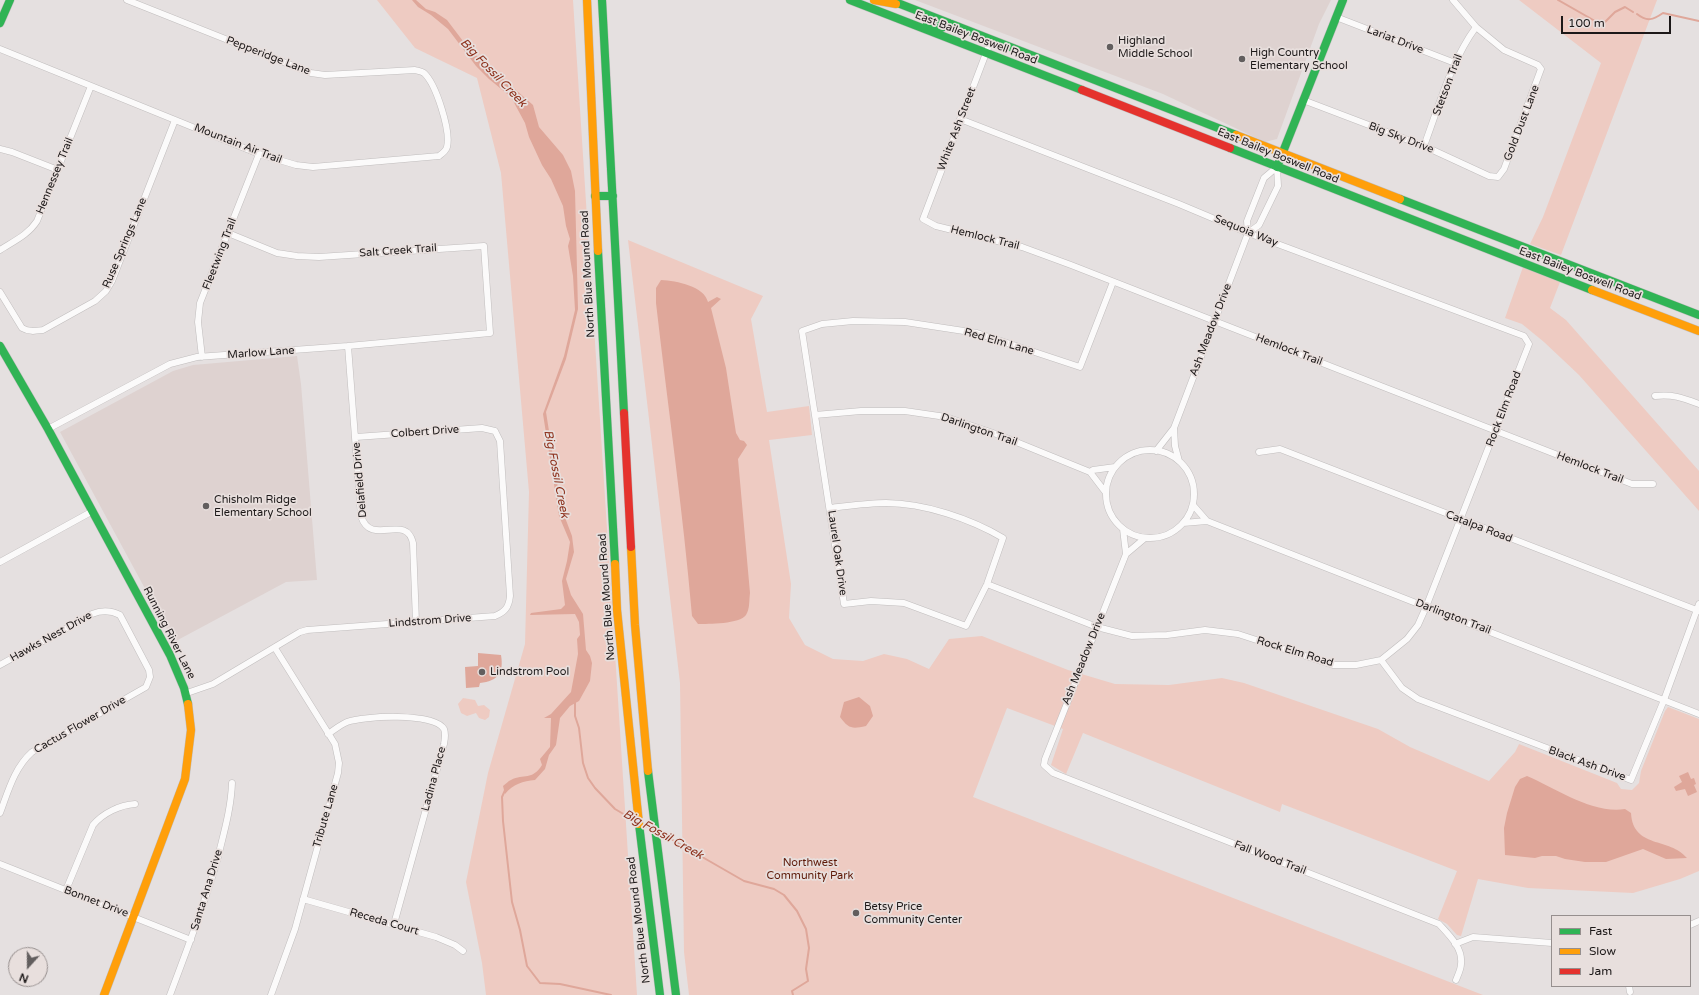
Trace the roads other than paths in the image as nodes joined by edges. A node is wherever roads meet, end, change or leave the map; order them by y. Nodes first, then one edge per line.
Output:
1 (10, 0) edge
2 (127, 0) edge
3 (587, 0) edge
4 (602, 0) edge
5 (850, 0) edge
6 (874, 0) edge
7 (890, 0) edge
8 (1343, 0) edge
9 (1453, 0) edge
10 (901, 4) junction
11 (1336, 17) junction
12 (898, 19) junction
13 (0, 23) edge
14 (949, 23) junction
15 (1476, 27) junction
16 (991, 40) junction
17 (0, 49) edge
18 (986, 53) junction
19 (1455, 63) junction
20 (1108, 85) junction
21 (91, 86) junction
22 (1103, 98) junction
23 (1303, 100) junction
24 (1151, 102) junction
25 (443, 109) joint
26 (1146, 115) junction
27 (960, 119) junction
28 (175, 120) junction
29 (1424, 146) junction
30 (0, 149) edge
31 (1283, 153) junction
32 (259, 154) junction
33 (1277, 167) junction
34 (58, 170) junction
35 (1498, 176) joint
36 (595, 196) junction
37 (613, 196) junction
38 (923, 218) joint
39 (228, 233) junction
40 (1248, 233) junction
41 (0, 250) edge
42 (1113, 282) junction
43 (0, 292) edge
44 (1699, 315) edge
45 (1214, 322) junction
46 (802, 331) joint
47 (1699, 331) edge
48 (490, 333) joint
49 (1529, 344) joint
50 (0, 346) edge
51 (348, 346) junction
52 (202, 357) junction
53 (1655, 396) dead end
54 (1699, 404) edge
55 (815, 415) junction
56 (1174, 428) junction
57 (48, 429) junction
58 (494, 431) joint
59 (1495, 431) junction
60 (356, 437) junction
61 (1156, 451) junction
62 (1259, 452) dead end
63 (1179, 461) junction
64 (1115, 467) junction
65 (1090, 472) junction
66 (1652, 484) dead end
67 (1106, 493) junction
68 (1193, 504) junction
69 (830, 508) junction
70 (92, 512) junction
71 (1461, 520) junction
72 (1207, 521) junction
73 (1183, 523) junction
74 (1123, 529) junction
75 (1145, 538) junction
76 (1126, 554) junction
77 (0, 562) edge
78 (987, 584) junction
79 (1426, 607) junction
80 (1698, 608) edge
81 (416, 622) junction
82 (1097, 627) junction
83 (135, 642) joint
84 (276, 648) junction
85 (1381, 660) junction
86 (0, 665) edge
87 (187, 693) junction
88 (1664, 700) junction
89 (1699, 714) edge
90 (328, 734) junction
91 (1044, 764) joint
92 (232, 783) dead end
93 (135, 804) dead end
94 (0, 814) edge
95 (0, 864) edge
96 (66, 890) junction
97 (303, 899) junction
98 (133, 917) junction
99 (394, 924) junction
100 (191, 940) junction
101 (1551, 943) edge
102 (1455, 944) junction
103 (463, 951) dead end
104 (1456, 980) dead end
105 (104, 995) edge
106 (170, 995) edge
107 (271, 995) edge
108 (660, 995) edge
109 (676, 995) edge

1 - 13 main road
2 - 25 street, Pepperidge Lane
3 - 36 main road, North Blue Mound Road
4 - 37 main road
5 - 12 main road, East Bailey Boswell Road
6 - 10 main road
7 - 10 main road, East Bailey Boswell Road
8 - 11 main road
9 - 15 street
10 - 14 main road, East Bailey Boswell Road
11 - 19 street, Lariat Drive
11 - 23 main road
12 - 14 main road
12 - 18 main road, East Bailey Boswell Road
14 - 16 main road, East Bailey Boswell Road
15 - 19 street, Stetson Trail
15 - 35 street, Gold Dust Lane
16 - 18 street, White Ash Street
16 - 20 main road, East Bailey Boswell Road
17 - 21 street, Mountain Air Trail
18 - 22 main road, East Bailey Boswell Road
18 - 27 street, White Ash Street
19 - 29 street, Stetson Trail
20 - 22 main road
20 - 24 main road, East Bailey Boswell Road
21 - 28 street, Mountain Air Trail
21 - 34 street, Hennessey Trail
22 - 26 main road, East Bailey Boswell Road
23 - 29 street, Big Sky Drive
23 - 31 main road
24 - 26 main road
24 - 31 main road, East Bailey Boswell Road
25 - 32 street, Mountain Air Trail
26 - 33 main road, East Bailey Boswell Road
27 - 38 street, White Ash Street
27 - 40 street, Sequoia Way
28 - 32 street, Mountain Air Trail
28 - 43 street, Ruse Springs Lane
29 - 35 street, Big Sky Drive
30 - 34 street
31 - 33 main road
31 - 44 main road, East Bailey Boswell Road
32 - 39 street, Fleetwing Trail
33 - 40 street, Ash Meadow Drive
33 - 40 street, Ash Meadow Drive
33 - 47 main road, East Bailey Boswell Road
34 - 41 street, Hennessey Trail
36 - 37 main road, North Blue Mound Road
36 - 108 main road, North Blue Mound Road
37 - 109 main road
38 - 42 street, Hemlock Trail
39 - 48 street, Salt Creek Trail
39 - 52 street, Fleetwing Trail
40 - 45 street, Ash Meadow Drive
40 - 49 street, Sequoia Way
42 - 45 street, Hemlock Trail
42 - 46 street, Red Elm Lane
45 - 56 street, Ash Meadow Drive
45 - 59 street, Hemlock Trail
46 - 55 street, Laurel Oak Drive
48 - 51 street, Marlow Lane
49 - 59 street, Rock Elm Road
50 - 57 main road, Running River Lane
51 - 52 street, Marlow Lane
51 - 60 street, Delafield Drive
52 - 57 street, Marlow Lane
53 - 54 street
55 - 65 street, Darlington Trail
55 - 69 street, Laurel Oak Drive
56 - 61 street, Ash Meadow Drive
56 - 63 street, Ash Meadow Drive
57 - 70 main road, Running River Lane
58 - 60 street, Colbert Drive
58 - 81 street, Lindstrom Drive
59 - 66 street, Hemlock Trail
59 - 71 street, Rock Elm Road
60 - 81 street, Delafield Drive
61 - 63 street
61 - 64 street
62 - 71 street, Catalpa Road
63 - 68 street
64 - 65 street
64 - 67 street
65 - 67 street
67 - 74 street
68 - 72 street, Darlington Trail
68 - 73 street
69 - 78 street
69 - 78 street, Laurel Oak Drive
70 - 77 street
70 - 87 main road, Running River Lane
71 - 79 street, Rock Elm Road
71 - 80 street, Catalpa Road
72 - 73 street, Darlington Trail
72 - 79 street, Darlington Trail
73 - 75 street
74 - 75 street
74 - 76 street, Ash Meadow Drive
75 - 76 street, Ash Meadow Drive
76 - 82 street, Ash Meadow Drive
78 - 82 street, Rock Elm Road
79 - 85 street, Rock Elm Road
79 - 88 street, Darlington Trail
80 - 88 street, Black Ash Drive
81 - 84 street, Lindstrom Drive
82 - 85 street, Rock Elm Road
82 - 91 street, Ash Meadow Drive
83 - 86 street, Hawks Nest Drive
83 - 94 street, Cactus Flower Drive
84 - 87 street, Lindstrom Drive
84 - 90 street, Tribute Lane
85 - 88 street, Black Ash Drive
87 - 98 main road, Running River Lane
88 - 89 street, Darlington Trail
90 - 97 street, Tribute Lane
90 - 99 street, Ladina Place
91 - 102 street, Fall Wood Trail
92 - 100 street, Santa Ana Drive
93 - 96 street
95 - 96 street, Bonnet Drive
96 - 98 street, Bonnet Drive
97 - 99 street, Receda Court
97 - 107 street, Tribute Lane
98 - 100 street, Bonnet Drive
98 - 105 main road, Running River Lane
99 - 103 street, Receda Court
100 - 106 street, Santa Ana Drive
101 - 102 street
102 - 104 street, Fall Wood Trail

